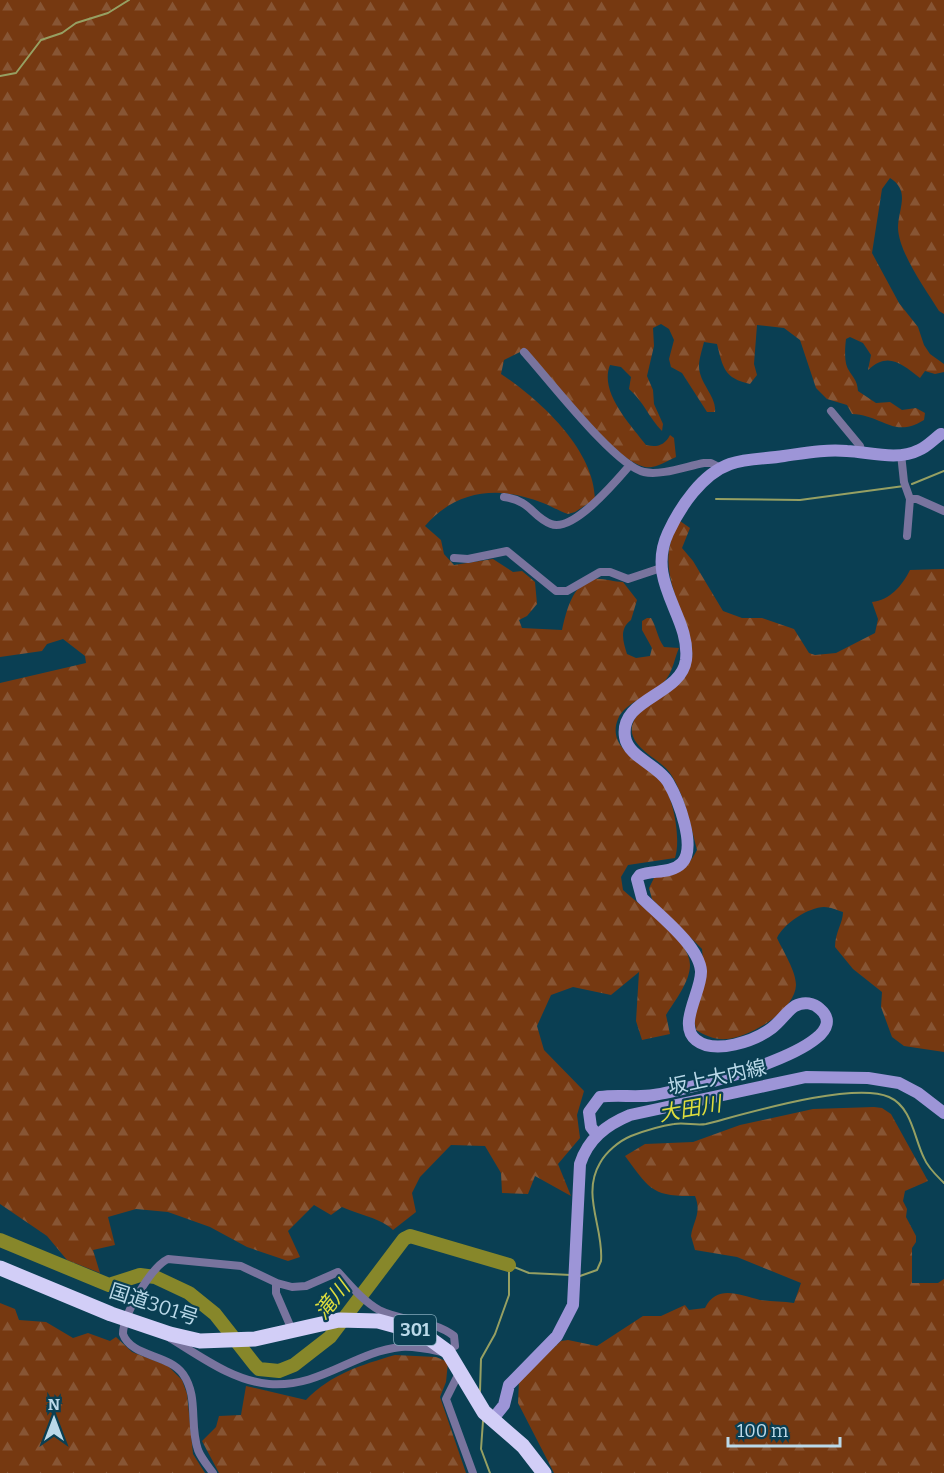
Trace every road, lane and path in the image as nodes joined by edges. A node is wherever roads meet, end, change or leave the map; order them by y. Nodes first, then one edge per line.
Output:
1 (524, 352) dead end
2 (831, 411) dead end
3 (942, 433) edge
4 (862, 453) junction
5 (901, 454) junction
6 (630, 465) junction
7 (721, 468) junction
8 (504, 497) dead end
9 (910, 499) junction
10 (944, 511) edge
11 (907, 536) dead end
12 (454, 558) dead end
13 (661, 568) junction
14 (944, 1113) edge
15 (597, 1135) junction
16 (0, 1260) edge
17 (0, 1268) edge
18 (0, 1278) edge
19 (276, 1283) junction
20 (63, 1294) junction
21 (78, 1300) junction
22 (127, 1318) junction
23 (292, 1330) junction
24 (166, 1333) junction
25 (453, 1350) junction
26 (460, 1371) junction
27 (488, 1416) junction
28 (213, 1473) edge
29 (473, 1473) edge
30 (544, 1473) edge

1 - 6 street
2 - 4 street
3 - 5 street
4 - 5 street
4 - 7 street
5 - 9 street
6 - 7 street
6 - 8 street
7 - 13 street
9 - 10 street
9 - 11 street
12 - 13 street
13 - 15 street
14 - 15 street, 坂上大内線
15 - 27 street, 坂上大内線
16 - 20 highway, 301
17 - 20 highway, 301
18 - 21 highway, 301
19 - 22 street
19 - 23 street
19 - 25 street
20 - 21 highway, 301
21 - 22 highway, 国道301号 / 301
22 - 24 highway, 国道301号 / 301
22 - 28 street
23 - 24 highway, 国道301号 / 301
23 - 25 highway, 国道301号 / 301
24 - 25 street
25 - 26 highway, 国道301号 / 301
26 - 27 highway, 国道301号 / 301
26 - 29 street
27 - 30 highway, 国道301号 / 301

